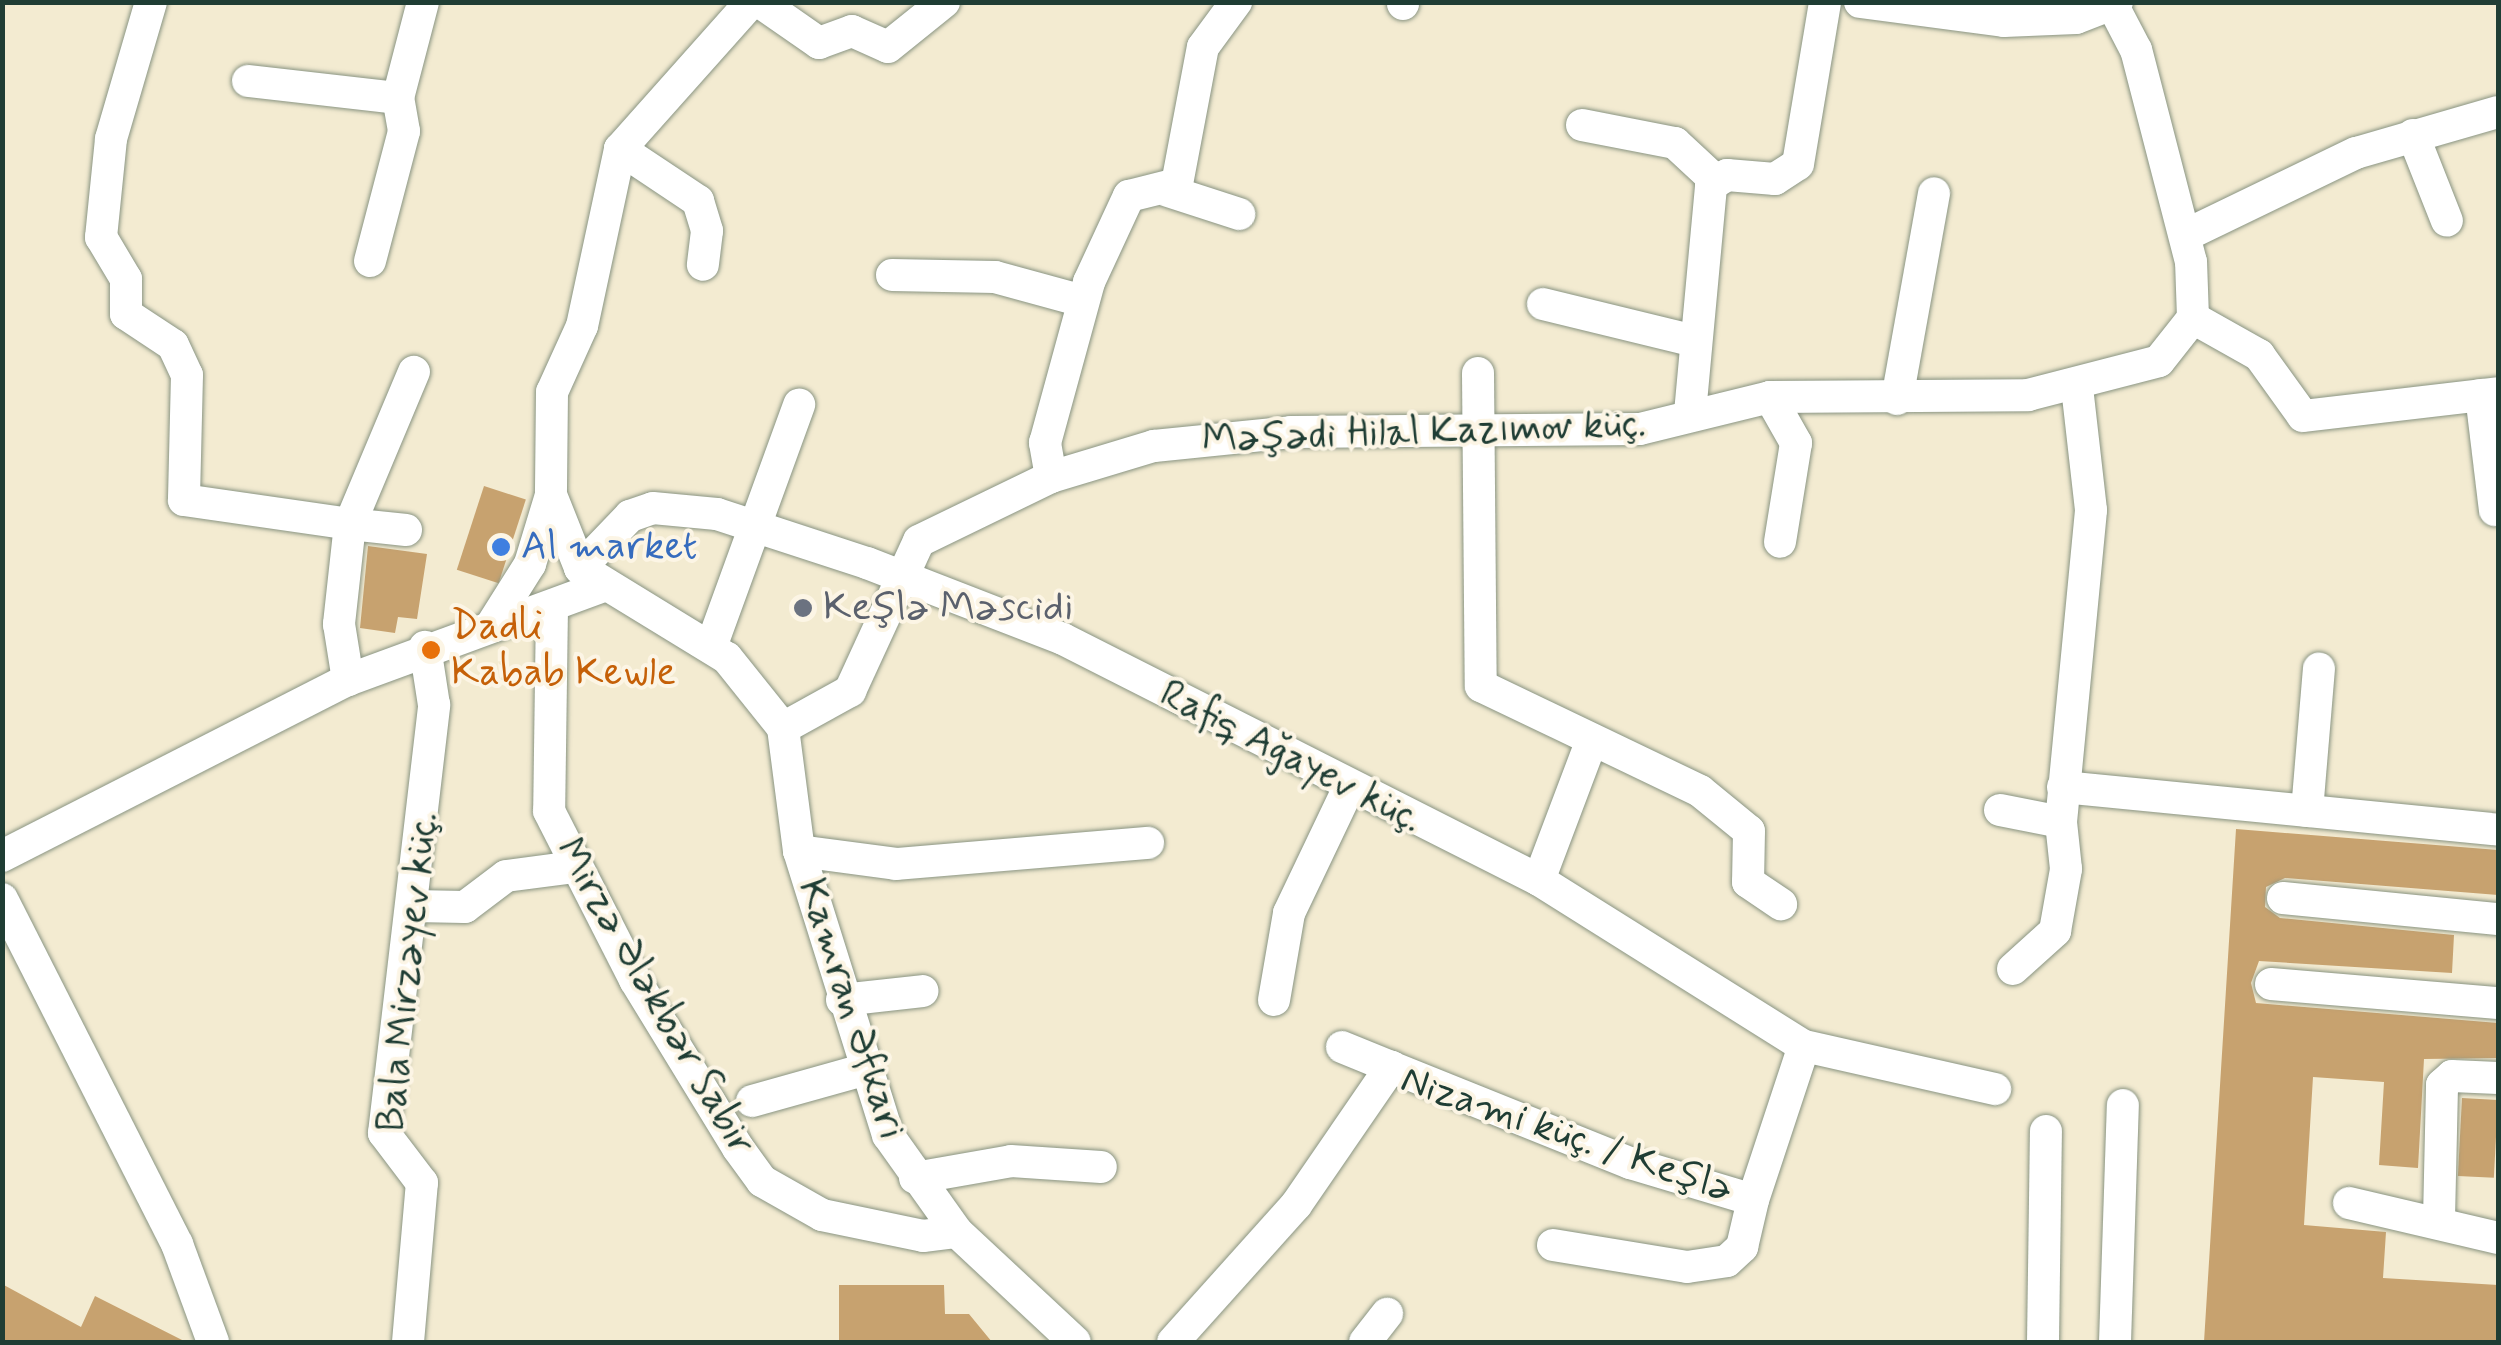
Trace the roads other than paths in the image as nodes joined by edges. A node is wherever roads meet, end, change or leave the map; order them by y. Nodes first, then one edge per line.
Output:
1 (151, 2) edge
2 (423, 2) edge
3 (751, 2) edge
4 (760, 2) edge
5 (944, 2) edge
6 (1236, 2) edge
7 (1825, 2) edge
8 (1860, 2) edge
9 (2113, 3) edge
10 (248, 81) dead end
11 (398, 98) junction
12 (2498, 112) edge
13 (1582, 125) dead end
14 (2414, 135) junction
15 (620, 149) junction
16 (1714, 180) junction
17 (1168, 191) junction
18 (1934, 193) dead end
19 (1239, 214) dead end
20 (2447, 221) dead end
21 (2186, 235) junction
22 (370, 261) dead end
23 (702, 265) dead end
24 (892, 275) dead end
25 (1083, 301) junction
26 (1544, 304) dead end
27 (2193, 318) junction
28 (1695, 341) junction
29 (414, 372) dead end
30 (1478, 374) dead end
31 (2077, 387) junction
32 (2490, 394) edge
33 (1770, 397) junction
34 (1897, 399) junction
35 (799, 405) dead end
36 (1690, 413) junction
37 (1479, 432) junction
38 (1050, 477) junction
39 (551, 495) junction
40 (2495, 510) dead end
41 (751, 522) junction
42 (350, 524) junction
43 (406, 530) dead end
44 (1780, 542) dead end
45 (900, 576) junction
46 (591, 578) junction
47 (552, 607) junction
48 (491, 626) junction
49 (711, 647) junction
50 (425, 648) junction
51 (2319, 669) dead end
52 (348, 680) junction
53 (783, 728) junction
54 (1592, 740) junction
55 (1349, 787) junction
56 (2064, 787) junction
57 (2000, 810) dead end
58 (2307, 811) junction
59 (2061, 822) junction
60 (2498, 830) edge
61 (1148, 844) dead end
62 (799, 851) junction
63 (2, 856) edge
64 (576, 867) junction
65 (1538, 880) junction
66 (2284, 898) dead end
67 (2, 900) edge
68 (1782, 904) dead end
69 (413, 906) junction
70 (2498, 920) edge
71 (2013, 969) dead end
72 (2271, 984) dead end
73 (923, 992) dead end
74 (842, 1000) junction
75 (1274, 1000) dead end
76 (2498, 1002) edge
77 (1804, 1046) junction
78 (1342, 1047) dead end
79 (1392, 1066) junction
80 (863, 1070) junction
81 (2498, 1078) edge
82 (1995, 1089) dead end
83 (752, 1101) dead end
84 (2123, 1106) dead end
85 (2046, 1131) dead end
86 (1101, 1167) dead end
87 (915, 1178) junction
88 (1753, 1200) junction
89 (2349, 1203) dead end
90 (2439, 1219) junction
91 (957, 1232) junction
92 (2498, 1238) edge
93 (1553, 1244) dead end
94 (1387, 1314) dead end
95 (214, 1342) edge
96 (408, 1342) edge
97 (1075, 1342) edge
98 (1173, 1342) edge
99 (1366, 1342) edge
100 (2044, 1342) edge
101 (2115, 1342) edge

1 - 42 street
2 - 11 street
3 - 15 street
4 - 5 street
6 - 17 street
7 - 16 street
8 - 9 street
9 - 21 street
10 - 11 street
11 - 22 street
12 - 14 street
13 - 16 street
14 - 20 street
14 - 21 street
15 - 23 street
15 - 39 street
16 - 28 street
17 - 19 street
17 - 25 street
18 - 34 street
21 - 27 street
24 - 25 street
25 - 38 street
26 - 28 street
27 - 31 street, Məşədi Hilal Kazımov küç.
27 - 32 street
28 - 36 street
29 - 42 street
30 - 37 street
31 - 34 street, Məşədi Hilal Kazımov küç.
31 - 56 street
32 - 40 street
33 - 34 street, Məşədi Hilal Kazımov küç.
33 - 36 street, Məşədi Hilal Kazımov küç.
33 - 44 street
35 - 41 street
36 - 37 street, Məşədi Hilal Kazımov küç.
37 - 38 street, Məşədi Hilal Kazımov küç.
37 - 54 street
38 - 45 street, Məşədi Hilal Kazımov küç.
39 - 46 street
39 - 48 street
41 - 45 street, Rafiq Ağayev küç.
41 - 46 street, Rafiq Ağayev küç.
41 - 49 street
42 - 43 street
42 - 52 street
45 - 53 street, Məşədi Hilal Kazımov küç.
45 - 55 street, Rafiq Ağayev küç.
46 - 47 street
46 - 49 street
47 - 48 street
47 - 64 street, Mirzə Ələkbər Sabir
48 - 50 street
49 - 53 street
50 - 52 street
50 - 69 street, Bala Mirzəyev küç.
51 - 58 street
52 - 63 street
53 - 62 street, Kamran Əfkari
54 - 65 street
54 - 68 street
55 - 65 street, Rafiq Ağayev küç.
55 - 75 street
56 - 58 street
56 - 59 street
57 - 59 street
58 - 60 street
59 - 71 street
61 - 62 street
62 - 74 street, Kamran Əfkari
64 - 69 street
64 - 91 street, Mirzə Ələkbər Sabir
65 - 77 street, Rafiq Ağayev küç.
66 - 70 street
67 - 95 street
69 - 96 street, Bala Mirzəyev küç.
72 - 76 street
73 - 74 street
74 - 80 street, Kamran Əfkari
77 - 82 street, Rafiq Ağayev küç.
77 - 88 street, Nizami küç. / Keşlə
78 - 79 street
79 - 88 street, Nizami küç. / Keşlə
79 - 98 street, Nizami küç. / Keşlə
80 - 83 street
80 - 87 street, Kamran Əfkari
81 - 90 street
84 - 101 street
85 - 100 street
86 - 87 street
87 - 91 street, Kamran Əfkari
88 - 93 street
89 - 90 street
90 - 92 street
91 - 97 street, Kamran Əfkari
94 - 99 street

